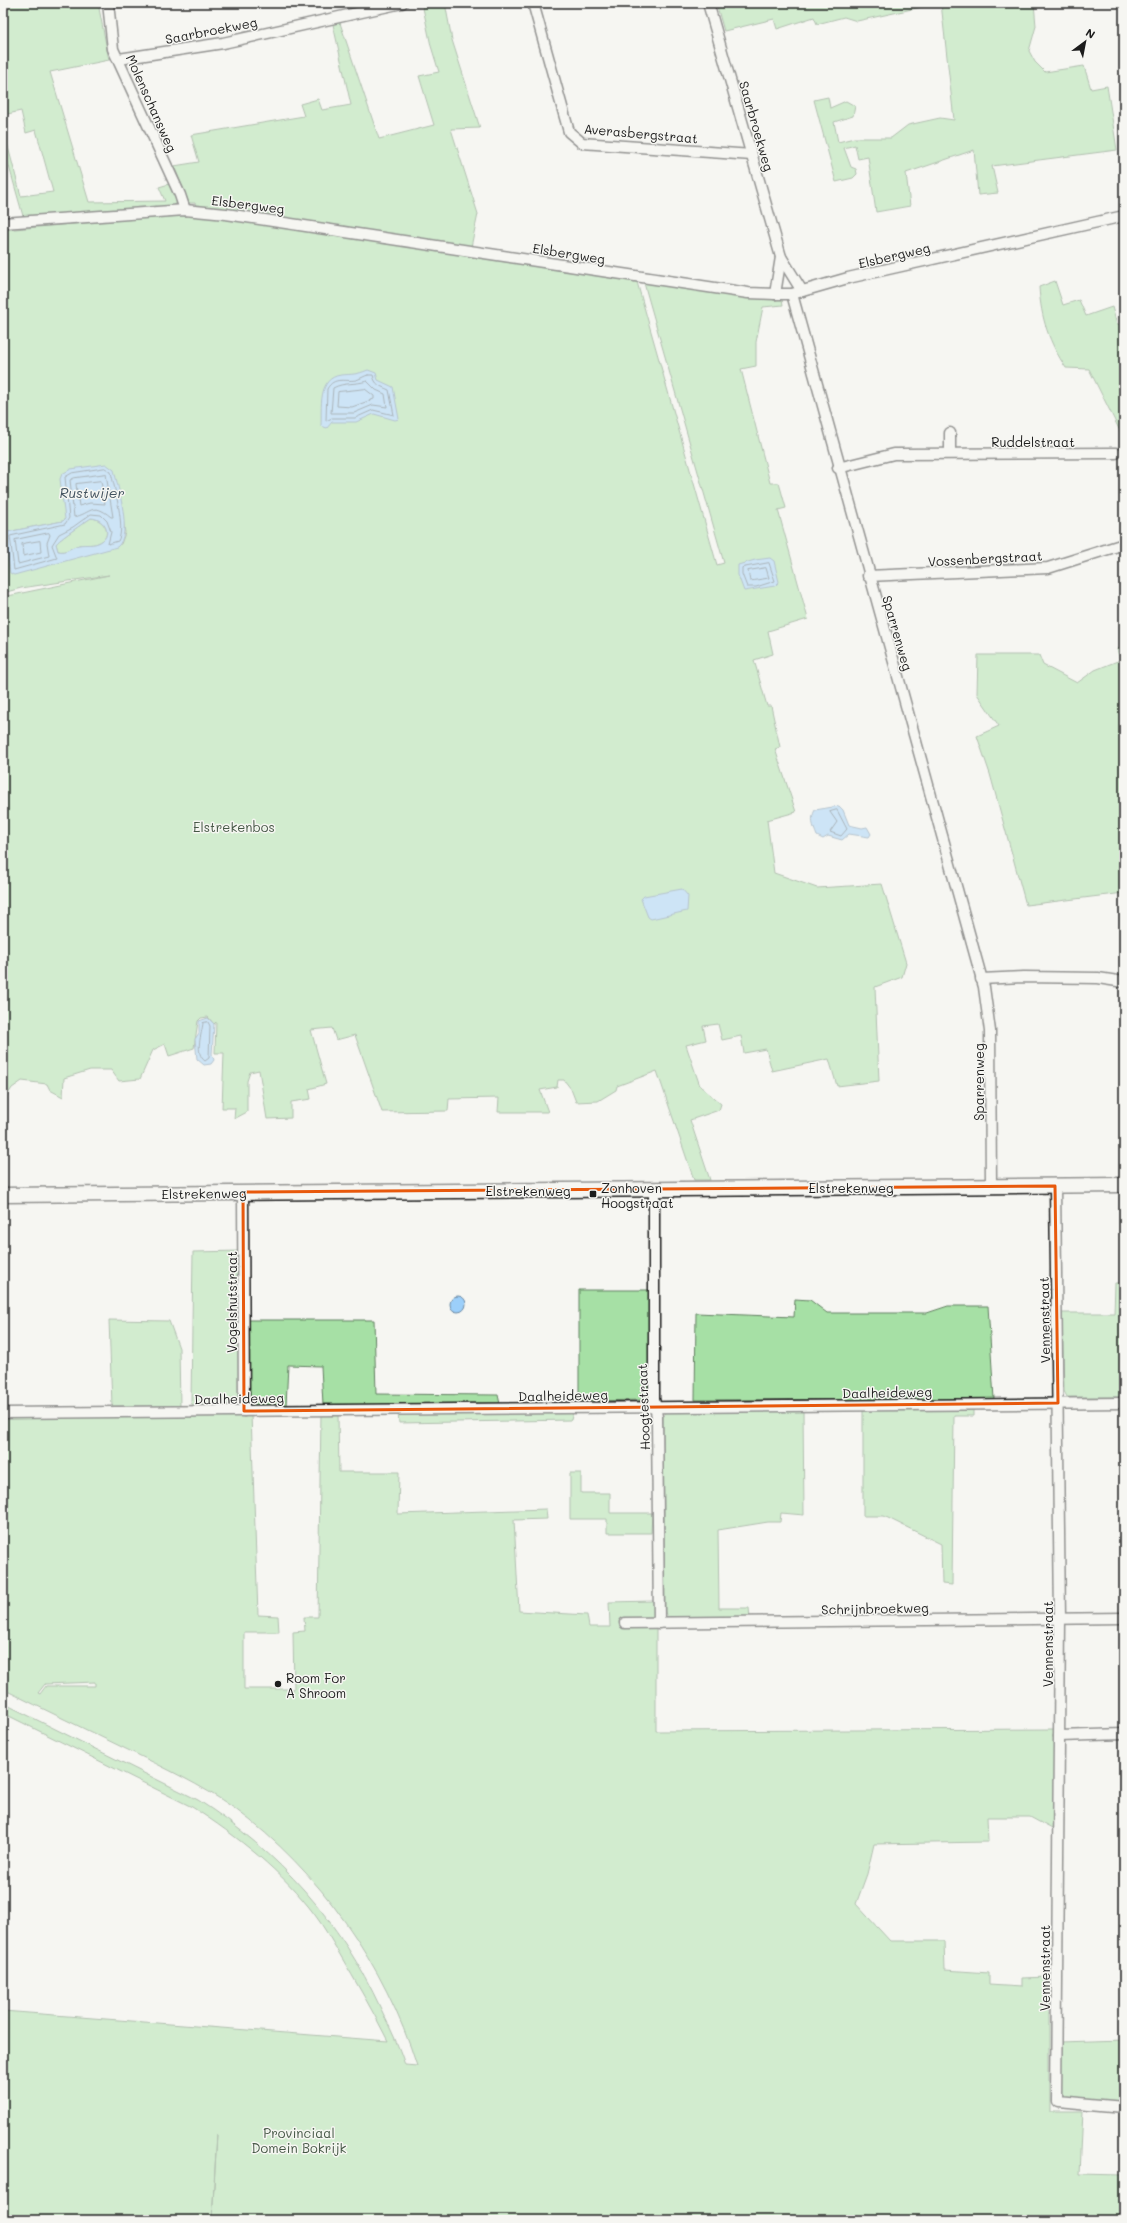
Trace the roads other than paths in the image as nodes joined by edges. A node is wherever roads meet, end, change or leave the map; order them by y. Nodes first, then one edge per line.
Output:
1 (108, 3) edge
2 (402, 3) edge
3 (533, 3) edge
4 (708, 3) edge
5 (119, 59) junction
6 (752, 155) junction
7 (185, 210) junction
8 (1124, 216) edge
9 (3, 223) edge
10 (781, 257) junction
11 (797, 293) junction
12 (775, 294) junction
13 (950, 433) dead end
14 (950, 453) junction
15 (1116, 453) dead end
16 (838, 468) junction
17 (1124, 544) edge
18 (868, 576) junction
19 (981, 979) junction
20 (1124, 982) edge
21 (1124, 1185) edge
22 (991, 1186) junction
23 (1055, 1186) junction
24 (654, 1189) junction
25 (243, 1192) junction
26 (3, 1195) edge
27 (1058, 1403) junction
28 (1124, 1403) edge
29 (656, 1407) junction
30 (244, 1411) junction
31 (3, 1413) edge
32 (1124, 1618) edge
33 (1060, 1619) junction
34 (626, 1623) dead end
35 (659, 1623) junction
36 (1124, 1734) edge
37 (1059, 1736) junction
38 (1124, 2107) edge

1 - 5 street, Molenschansweg
2 - 5 street, Saarbroekweg
3 - 6 street, Averasbergstraat
4 - 6 street, Saarbroekweg
5 - 7 street, Molenschansweg
6 - 10 street, Saarbroekweg
7 - 9 street, Elsbergweg
7 - 12 street, Elsbergweg
8 - 11 street, Elsbergweg
10 - 11 street, Saarbroekweg
10 - 12 street, Saarbroekweg
11 - 12 street, Elsbergweg
11 - 16 street, Sparrenweg
13 - 14 street
14 - 15 street, Ruddelstraat
14 - 16 street, Ruddelstraat
16 - 18 street, Sparrenweg
17 - 18 street, Vossenbergstraat
18 - 19 street, Sparrenweg
19 - 20 street
19 - 22 street, Sparrenweg
21 - 23 street, Elstrekenweg
22 - 23 street, Elstrekenweg
22 - 24 street, Elstrekenweg
23 - 27 street, Vennenstraat
24 - 25 street, Elstrekenweg
24 - 29 street, Hoogtestraat
25 - 26 street, Elstrekenweg
25 - 30 street, Vogelshutstraat
27 - 28 street, Daalheideweg
27 - 29 street, Daalheideweg
27 - 33 street, Vennenstraat
29 - 30 street, Daalheideweg
29 - 35 street, Hoogtestraat
30 - 31 street, Daalheideweg
32 - 33 street, Schrijnbroekweg
33 - 35 street, Schrijnbroekweg
33 - 37 street, Vennenstraat
34 - 35 street, Schrijnbroekweg
36 - 37 street
37 - 38 street, Vennenstraat

